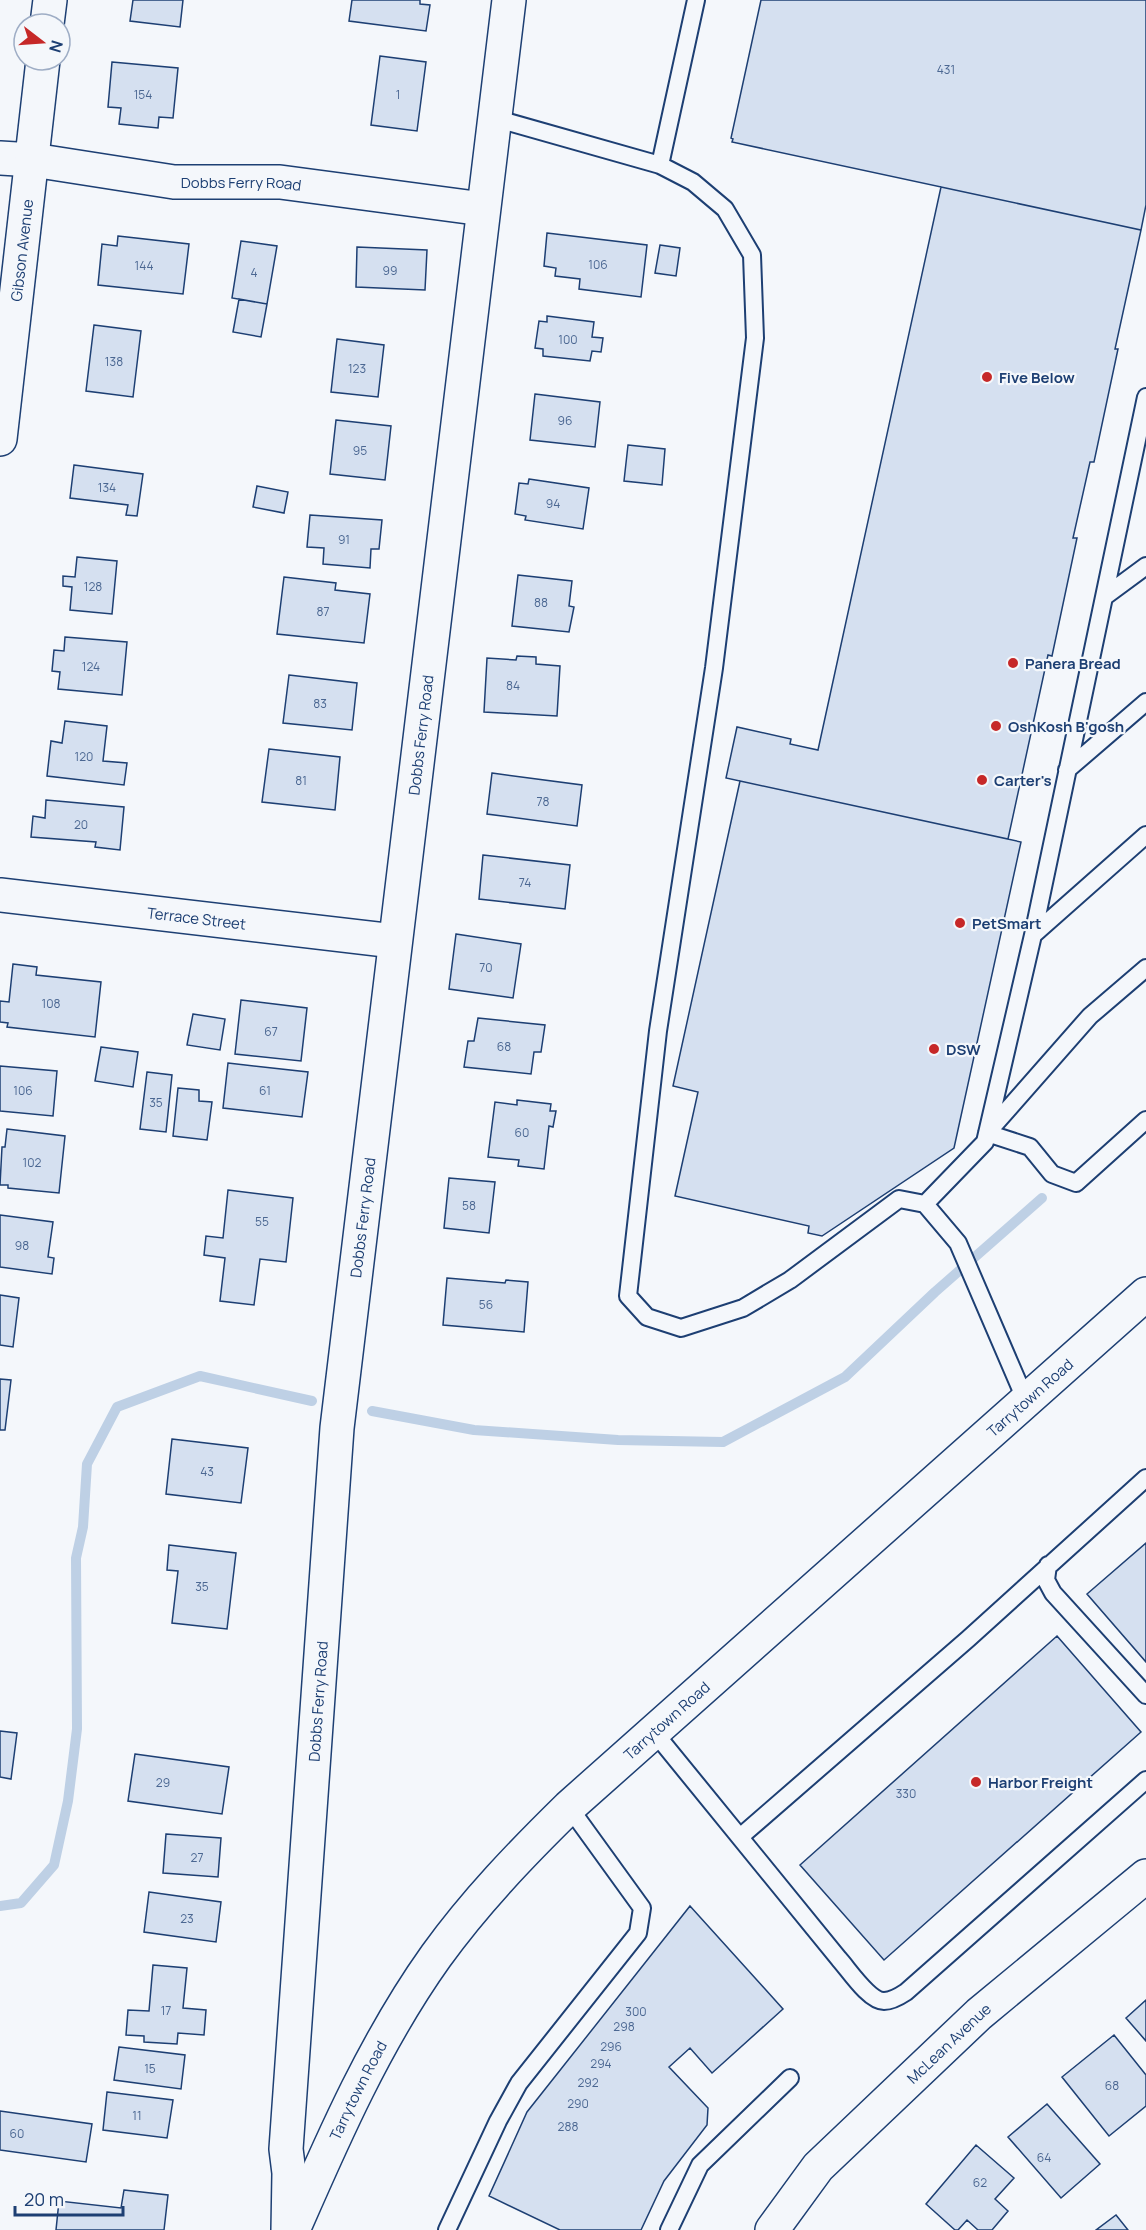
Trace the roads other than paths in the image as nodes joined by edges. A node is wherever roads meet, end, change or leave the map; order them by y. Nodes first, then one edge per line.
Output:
1 (508, 0) edge
2 (696, 0) edge
3 (43, 72) edge
4 (494, 118) junction
5 (0, 158) edge
6 (33, 160) junction
7 (660, 165) junction
8 (483, 208) junction
9 (1146, 397) edge
10 (0, 439) edge
11 (1146, 566) edge
12 (1104, 597) junction
13 (1146, 702) edge
14 (1067, 770) junction
15 (1146, 835) edge
16 (0, 895) edge
17 (1032, 935) junction
18 (394, 941) junction
19 (1146, 968) edge
20 (1146, 1120) edge
21 (987, 1133) junction
22 (925, 1204) junction
23 (1146, 1294) edge
24 (1026, 1401) junction
25 (1146, 1478) edge
26 (1048, 1565) junction
27 (1146, 1695) edge
28 (654, 1732) junction
29 (1146, 1780) edge
30 (569, 1807) junction
31 (740, 1837) junction
32 (1146, 1876) edge
33 (790, 2078) dead end
34 (288, 2230) edge
35 (293, 2230) edge
36 (447, 2230) edge
37 (669, 2230) edge
38 (772, 2230) edge

1 - 4 main road, Dobbs Ferry Road
2 - 7 lane
3 - 6 main road, Gibson Avenue
4 - 7 lane
4 - 8 main road, Dobbs Ferry Road
5 - 6 main road, Dobbs Ferry Road
6 - 8 main road, Dobbs Ferry Road
6 - 10 main road, Gibson Avenue
7 - 22 lane
8 - 18 main road, Dobbs Ferry Road
9 - 12 lane
11 - 12 lane
12 - 14 lane
13 - 14 lane
14 - 17 lane
15 - 17 lane
16 - 18 main road, Terrace Street
17 - 21 lane
18 - 34 main road, Dobbs Ferry Road
19 - 21 lane
20 - 21 lane
21 - 22 lane
22 - 24 lane
23 - 24 main road, Tarrytown Road
24 - 28 main road, Tarrytown Road
25 - 26 lane
26 - 27 lane
26 - 31 lane
28 - 30 main road, Tarrytown Road
28 - 31 lane
29 - 31 lane
30 - 35 main road, Tarrytown Road
30 - 36 lane
32 - 38 main road, McLean Avenue
33 - 37 lane

